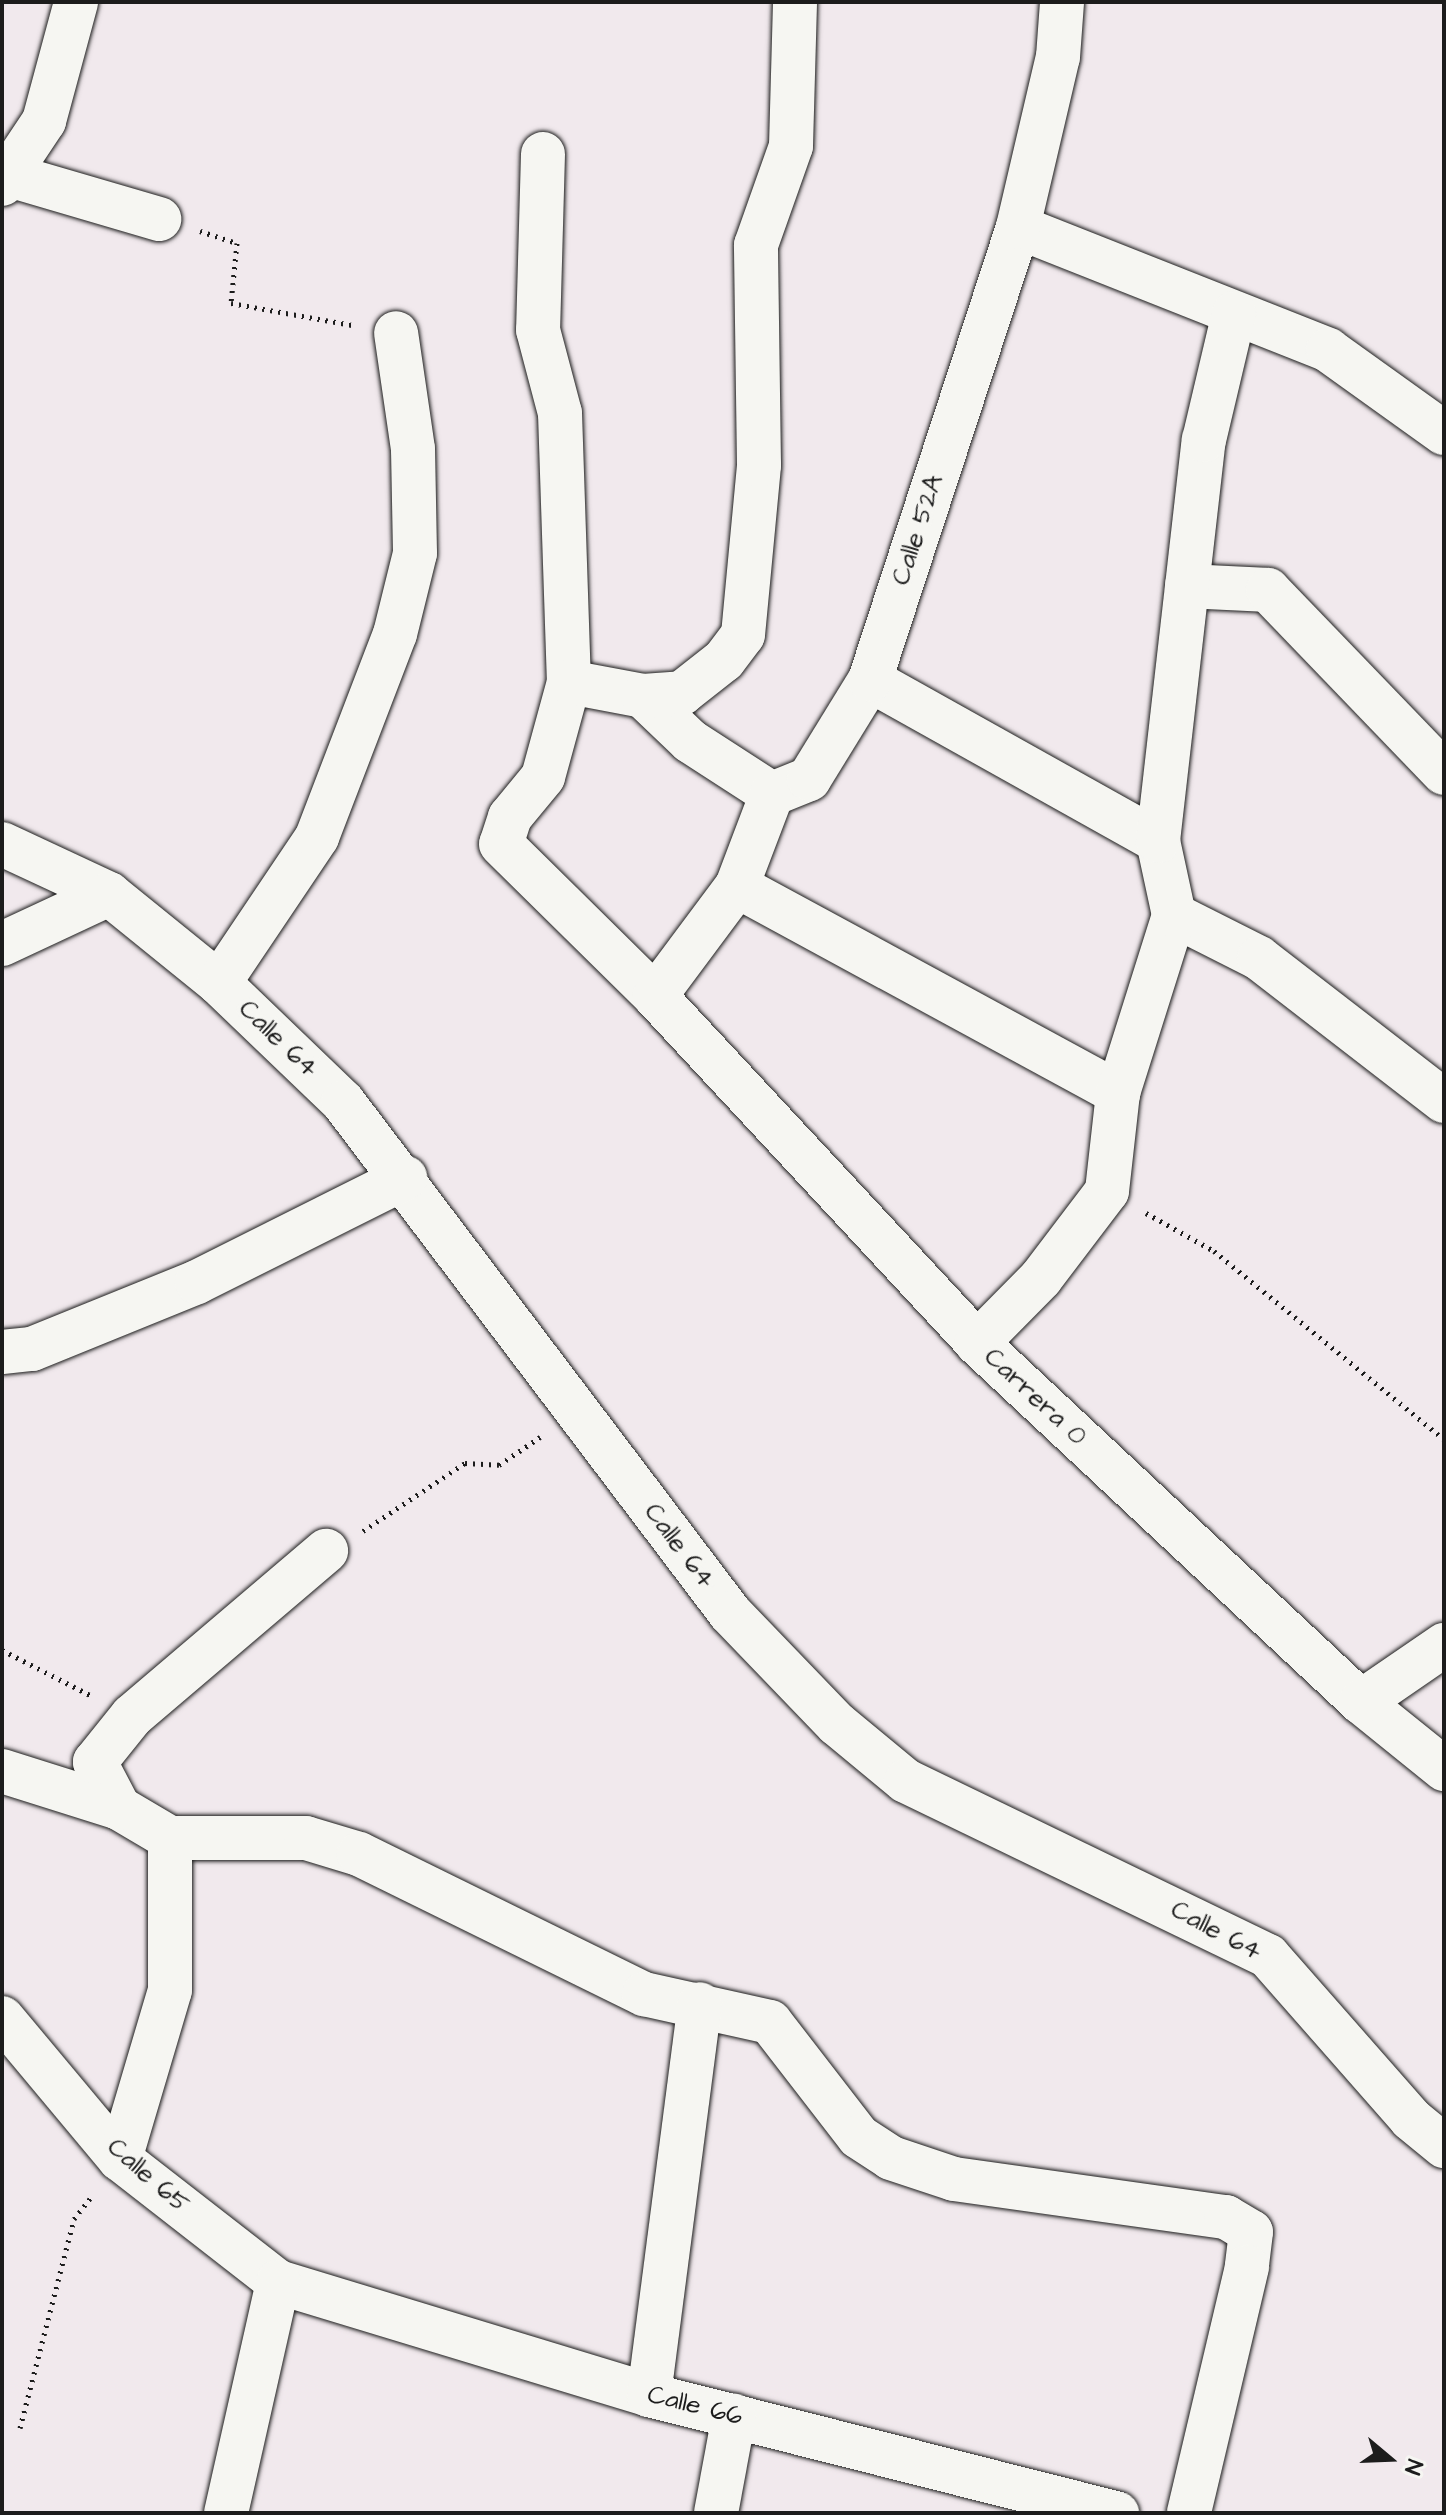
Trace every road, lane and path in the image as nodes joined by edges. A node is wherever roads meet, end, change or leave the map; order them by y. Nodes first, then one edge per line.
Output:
1 (76, 2) edge
2 (795, 2) edge
3 (1062, 2) edge
4 (543, 154) dead end
5 (4, 177) edge
6 (159, 219) joint
7 (1018, 227) junction
8 (1234, 313) junction
9 (396, 333) joint
10 (1444, 433) edge
11 (1187, 586) junction
12 (870, 680) junction
13 (569, 682) junction
14 (643, 696) junction
15 (1444, 773) edge
16 (772, 794) junction
17 (1158, 841) junction
18 (2, 844) edge
19 (737, 886) junction
20 (109, 894) junction
21 (1174, 915) junction
22 (2, 944) edge
23 (219, 983) junction
24 (655, 996) junction
25 (1118, 1093) junction
26 (1442, 1095) edge
27 (405, 1178) junction
28 (1107, 1191) junction
29 (977, 1343) junction
30 (2, 1352) edge
31 (576, 1410) junction
32 (1444, 1439) edge
33 (326, 1551) joint
34 (1444, 1645) edge
35 (2, 1650) edge
36 (1361, 1702) junction
37 (132, 1716) junction
38 (1444, 1769) edge
39 (2, 1771) edge
40 (119, 1808) junction
41 (170, 1838) junction
42 (700, 2004) junction
43 (2, 2018) edge
44 (1444, 2146) edge
45 (120, 2159) junction
46 (278, 2282) junction
47 (649, 2395) junction
48 (734, 2416) junction
49 (20, 2428) dead end
50 (226, 2513) edge
51 (716, 2513) edge
52 (1117, 2513) edge
53 (1189, 2513) edge

1 - 5 street
2 - 14 street
3 - 7 street, Calle 52A
4 - 13 street
5 - 6 street
6 - 9 path
7 - 8 street
7 - 12 street, Calle 52A
8 - 10 street
8 - 11 street
9 - 23 street
11 - 15 street
11 - 17 street
12 - 16 street, Calle 52A
12 - 17 street
13 - 14 street
13 - 24 street, Carrera 0
14 - 16 street
16 - 19 street
17 - 21 street
18 - 20 street, Calle 64
19 - 24 street
19 - 25 street
20 - 22 street
20 - 23 street, Calle 64
21 - 25 street
21 - 26 street
23 - 27 street, Calle 64
24 - 29 street, Carrera 0
25 - 28 street
27 - 30 street
27 - 31 street, Calle 64
28 - 29 street
28 - 32 path
29 - 36 street, Carrera 0
31 - 33 path
31 - 44 street, Calle 64
33 - 37 street
34 - 36 street
35 - 37 path
36 - 38 street, Carrera 0
37 - 40 street
39 - 40 street
40 - 41 street
41 - 42 street
41 - 45 street
42 - 47 street
42 - 53 street
43 - 45 street, Calle 65
45 - 46 street, Calle 65
45 - 49 path
46 - 47 street, Calle 66
46 - 50 street
47 - 48 street, Calle 66
48 - 51 street
48 - 52 street, Calle 66

